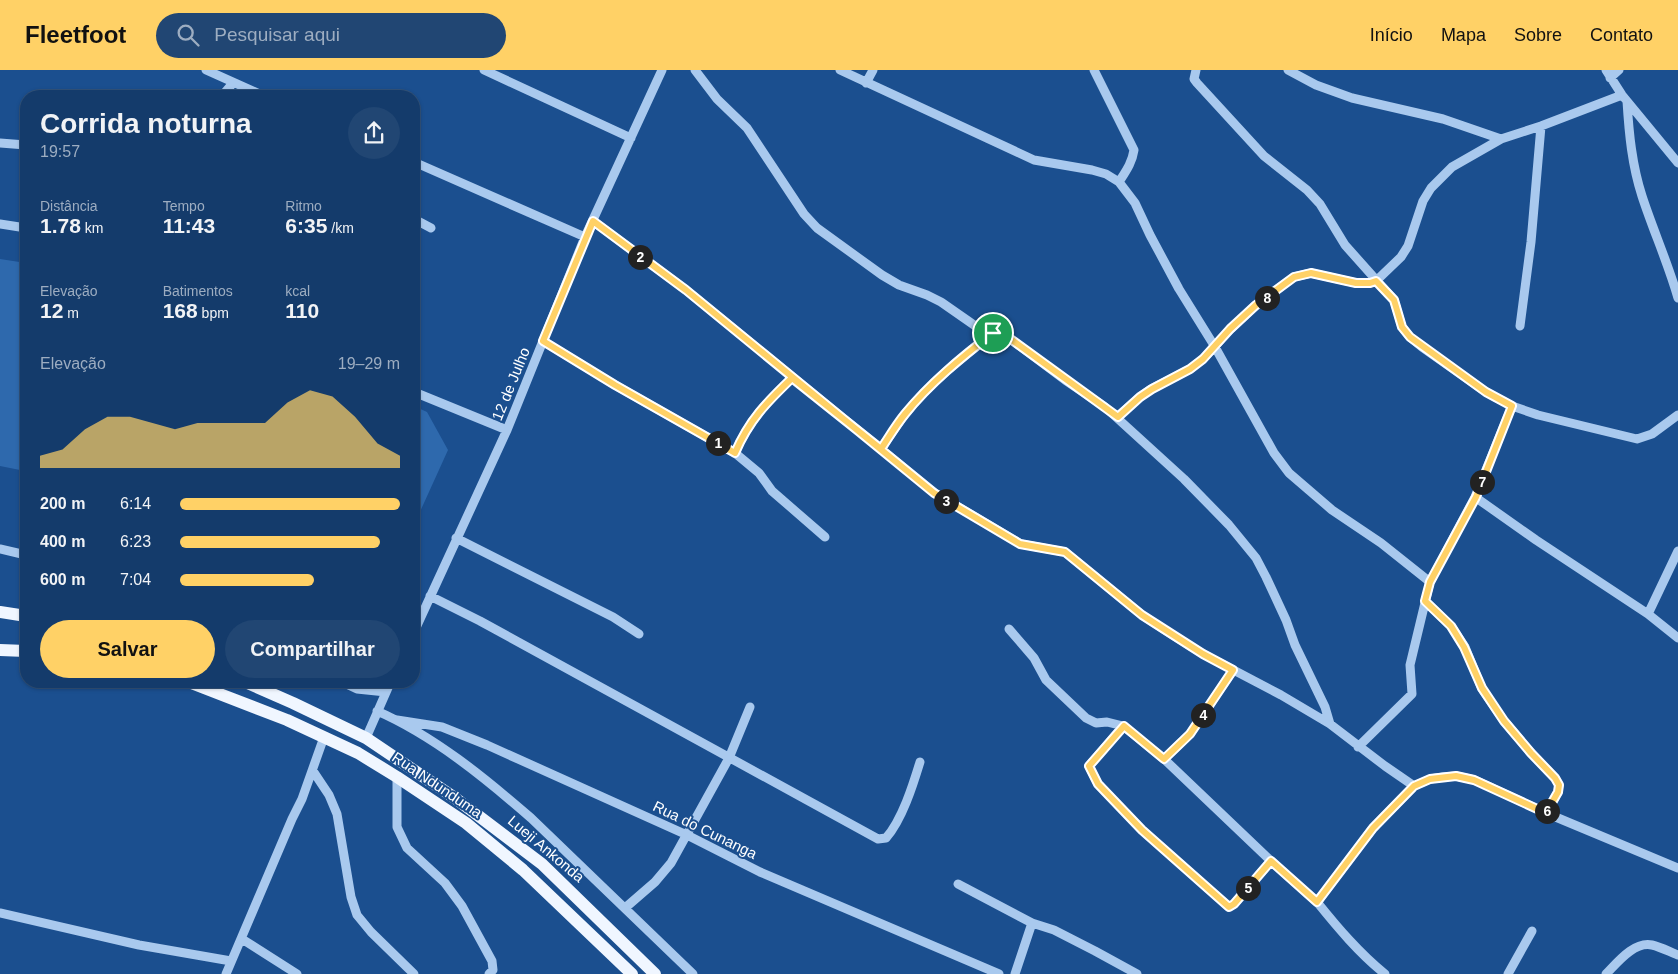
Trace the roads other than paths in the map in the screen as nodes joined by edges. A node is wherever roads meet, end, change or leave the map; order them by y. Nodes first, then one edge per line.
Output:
1 (206, 70) edge
2 (484, 70) edge
3 (662, 70) edge
4 (695, 70) edge
5 (840, 70) edge
6 (873, 70) edge
7 (1094, 70) edge
8 (1196, 70) edge
9 (1288, 70) edge
10 (1619, 70) edge
11 (1608, 74) edge
12 (866, 82) junction
13 (233, 83) junction
14 (227, 90) edge
15 (250, 90) edge
16 (1624, 98) junction
17 (1541, 126) junction
18 (631, 138) junction
19 (1501, 139) junction
20 (0, 143) edge
21 (20, 145) edge
22 (1678, 164) edge
23 (420, 165) edge
24 (1119, 182) junction
25 (593, 221) junction
26 (420, 222) edge
27 (0, 224) edge
28 (20, 227) edge
29 (431, 228) dead end
30 (585, 237) junction
31 (1376, 281) junction
32 (1678, 298) edge
33 (1520, 326) dead end
34 (993, 333) junction
35 (543, 341) junction
36 (1215, 347) junction
37 (792, 378) junction
38 (420, 394) edge
39 (1512, 406) junction
40 (1678, 415) edge
41 (1118, 417) junction
42 (507, 430) junction
43 (881, 449) junction
44 (735, 453) junction
45 (1476, 497) junction
46 (824, 537) dead end
47 (456, 538) junction
48 (0, 549) edge
49 (1678, 551) edge
50 (20, 554) edge
51 (1430, 582) junction
52 (430, 596) junction
53 (1425, 601) junction
54 (0, 612) edge
55 (1648, 614) junction
56 (20, 615) edge
57 (420, 618) edge
58 (1009, 629) dead end
59 (639, 634) dead end
60 (1678, 638) edge
61 (0, 650) edge
62 (20, 651) edge
63 (1233, 670) junction
64 (204, 688) edge
65 (260, 688) edge
66 (355, 688) edge
67 (388, 688) edge
68 (386, 692) junction
69 (750, 706) dead end
70 (377, 711) junction
71 (397, 720) junction
72 (1330, 724) junction
73 (1124, 726) junction
74 (324, 737) junction
75 (366, 738) junction
76 (1358, 746) junction
77 (729, 758) junction
78 (1164, 759) junction
79 (920, 762) dead end
80 (313, 771) junction
81 (397, 777) junction
82 (1414, 786) junction
83 (1546, 813) junction
84 (687, 836) junction
85 (1271, 861) junction
86 (1678, 868) edge
87 (958, 884) dead end
88 (1317, 902) junction
89 (624, 908) junction
90 (0, 912) edge
91 (1032, 923) junction
92 (1532, 931) dead end
93 (242, 939) junction
94 (1678, 955) edge
95 (231, 961) junction
96 (993, 973) edge
97 (226, 974) edge
98 (297, 974) edge
99 (414, 974) edge
100 (489, 974) edge
101 (632, 974) edge
102 (655, 974) edge
103 (692, 974) edge
104 (1015, 974) edge
105 (1138, 974) edge
106 (1385, 974) edge
107 (1508, 974) edge
108 (1606, 974) edge

1 - 13 street
2 - 18 street
3 - 18 street, 12 de Julho
4 - 34 street
5 - 12 street
6 - 12 street
7 - 24 street
8 - 31 street
9 - 19 street
10 - 11 street
11 - 16 street
12 - 24 street
13 - 14 street
13 - 15 street
16 - 17 street
16 - 22 street
16 - 32 street
17 - 19 street
17 - 33 street
18 - 25 street, 12 de Julho
19 - 31 street
20 - 21 street
23 - 30 street
24 - 36 street
25 - 30 street, 12 de Julho
25 - 37 street
26 - 29 street
27 - 28 street
30 - 35 street, 12 de Julho
31 - 36 street
31 - 39 street
34 - 41 street
34 - 43 street
35 - 42 street, 12 de Julho
35 - 44 street
36 - 41 street
36 - 51 street
37 - 43 street
37 - 44 street
38 - 42 street
39 - 40 street
39 - 45 street
41 - 72 street
42 - 47 street, 12 de Julho
43 - 63 street
44 - 46 street
45 - 51 street
45 - 55 street
47 - 52 street, 12 de Julho
47 - 59 street
48 - 50 street
49 - 55 street
51 - 53 street
52 - 57 street, 12 de Julho
52 - 77 street
53 - 76 street
53 - 83 street
54 - 56 main road
55 - 60 street
58 - 73 street
61 - 62 main road
63 - 72 street
63 - 78 street
64 - 74 main road, Rua Ndunduma
65 - 75 main road, Lueji Ankonda
66 - 68 street
67 - 68 street
68 - 70 street
69 - 77 street
70 - 71 street
70 - 75 street
71 - 84 street, Rua do Cunanga
71 - 89 street, Lueji Ankonda
72 - 76 street
73 - 78 street
73 - 85 street
74 - 80 street
74 - 81 main road, Rua Ndunduma
75 - 102 main road, Lueji Ankonda
76 - 82 street
77 - 79 street
77 - 84 street
78 - 85 street
80 - 93 street
80 - 99 street
81 - 100 street
81 - 101 main road, Rua Ndunduma
82 - 83 street
82 - 88 street
83 - 86 street
84 - 89 street
84 - 96 street, Rua do Cunanga
85 - 88 street
87 - 91 street
88 - 106 street
89 - 103 street, Lueji Ankonda
90 - 95 street
91 - 104 street
91 - 105 street
92 - 107 street
93 - 95 street
93 - 98 street
94 - 108 street
95 - 97 street

